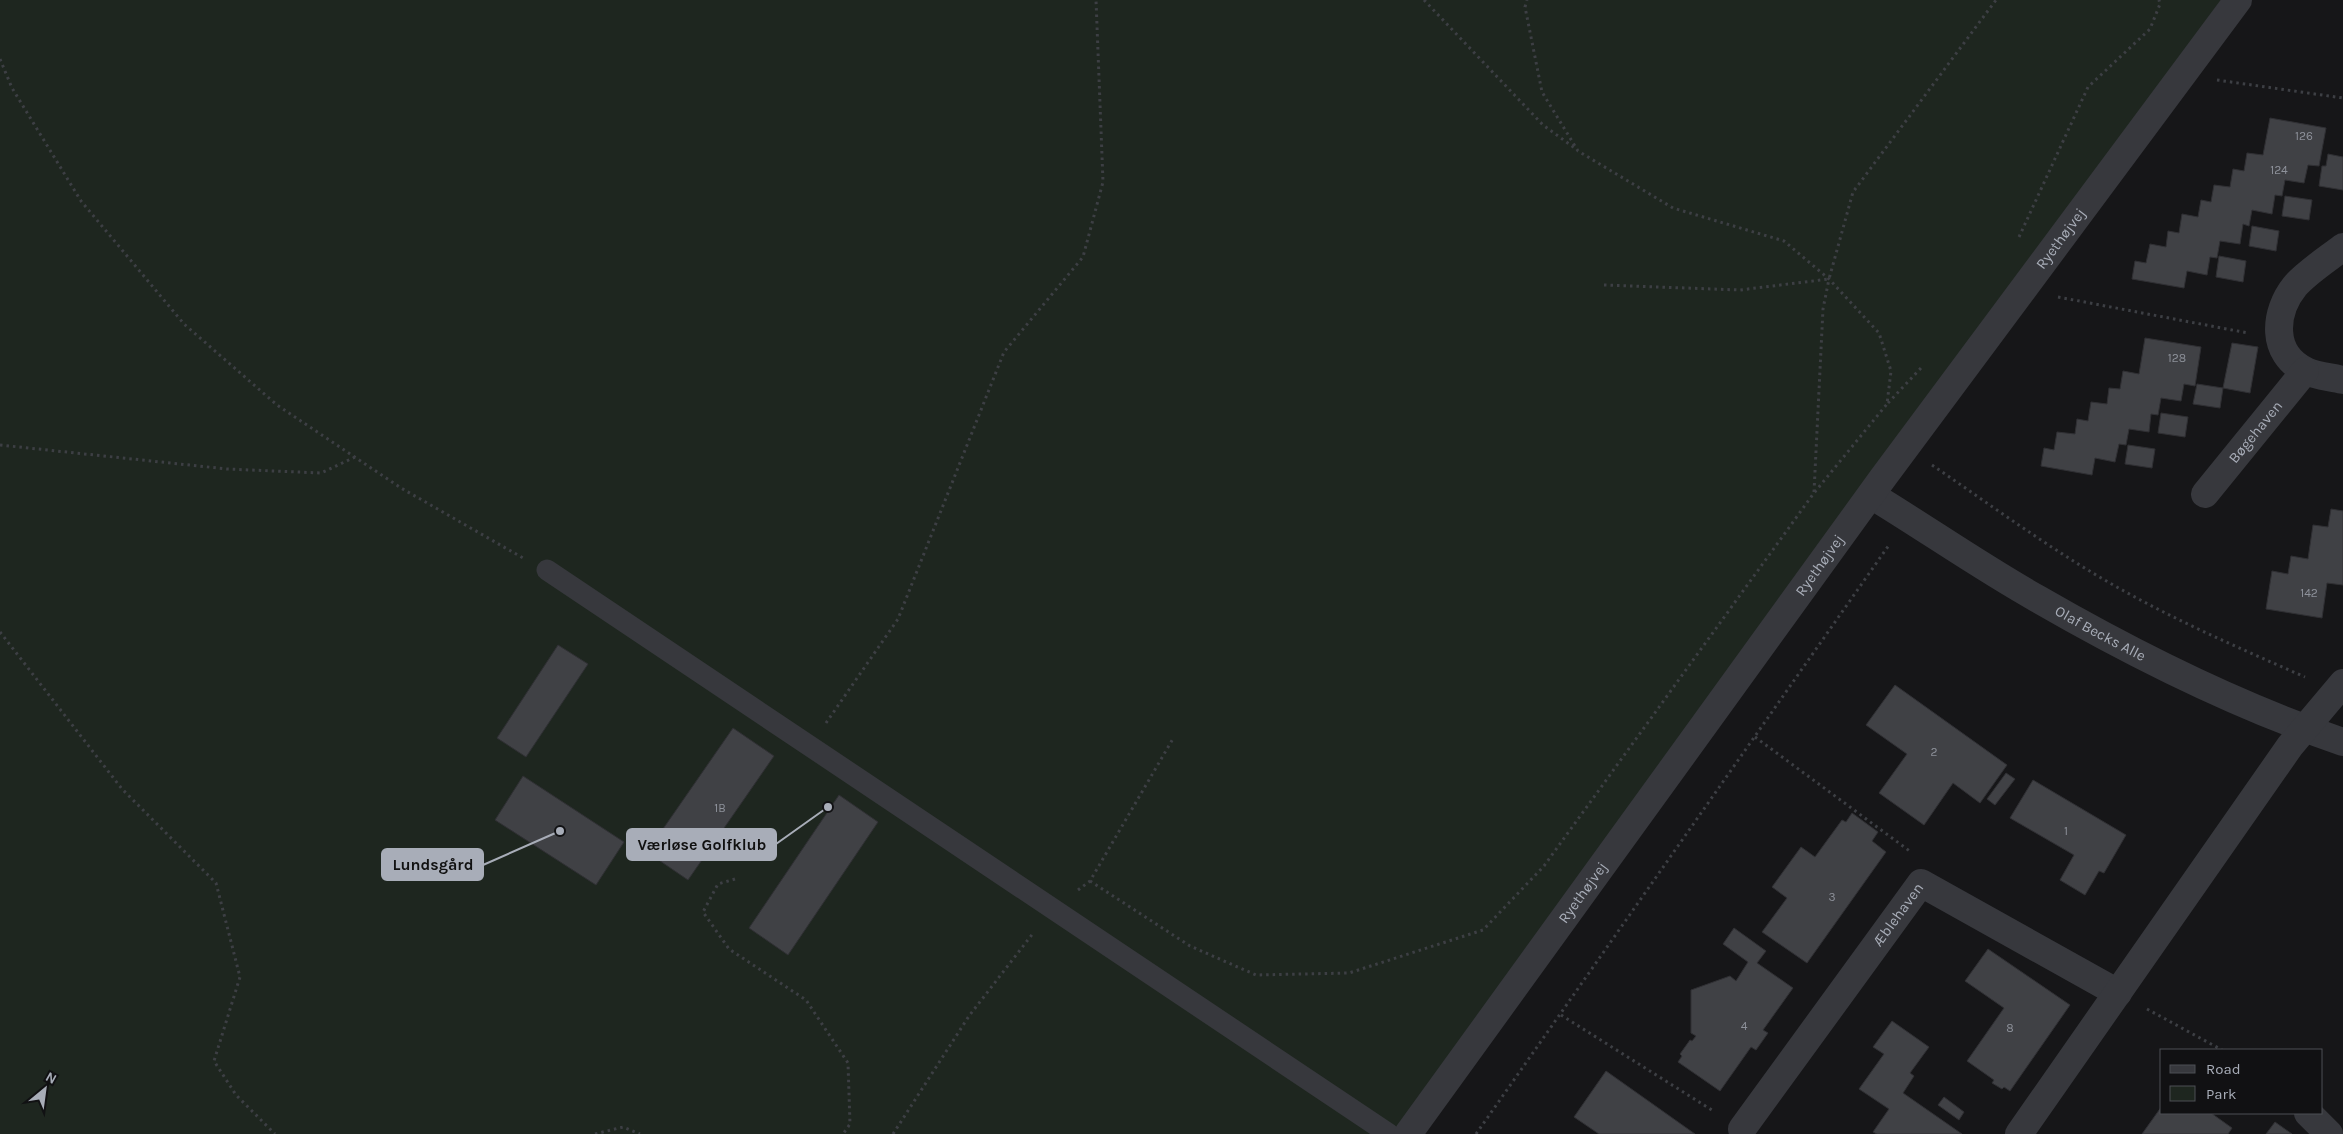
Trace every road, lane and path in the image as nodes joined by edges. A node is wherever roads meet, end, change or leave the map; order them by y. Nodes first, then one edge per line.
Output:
1 (1096, 0) edge
2 (1424, 0) edge
3 (1527, 0) edge
4 (1996, 0) edge
5 (2159, 0) edge
6 (2238, 0) edge
7 (0, 59) edge
8 (2182, 76) junction
9 (2343, 98) edge
10 (1578, 151) junction
11 (2016, 243) dead end
12 (2343, 246) edge
13 (1829, 279) junction
14 (1604, 285) dead end
15 (2027, 285) junction
16 (2278, 338) junction
17 (1926, 363) dead end
18 (2305, 371) junction
19 (2343, 380) edge
20 (1887, 404) junction
21 (0, 445) edge
22 (1906, 447) junction
23 (355, 457) junction
24 (1814, 493) junction
25 (2205, 494) dead end
26 (1871, 495) junction
27 (1908, 517) junction
28 (547, 570) joint
29 (0, 632) edge
30 (2340, 687) edge
31 (2303, 728) junction
32 (1174, 737) dead end
33 (1755, 737) junction
34 (2343, 742) edge
35 (810, 747) junction
36 (735, 879) dead end
37 (1090, 881) junction
38 (1921, 883) junction
39 (1053, 908) junction
40 (2118, 993) junction
41 (1561, 1015) junction
42 (2220, 1049) edge
43 (2309, 1114) edge
44 (1742, 1129) joint
45 (275, 1134) edge
46 (595, 1134) edge
47 (640, 1134) edge
48 (843, 1134) edge
49 (893, 1134) edge
50 (1389, 1134) edge
51 (1408, 1134) edge
52 (1476, 1134) edge
53 (2019, 1134) edge
54 (2329, 1134) edge

1 - 35 path
2 - 10 path
3 - 10 path
4 - 13 path
5 - 11 path
6 - 8 street, Ryethøjvej
7 - 23 path
8 - 9 path
8 - 15 street, Ryethøjvej
10 - 13 path
12 - 16 street
13 - 14 path
13 - 20 path
13 - 24 path
15 - 16 path
15 - 22 street, Ryethøjvej
16 - 18 street
17 - 20 path
18 - 19 street
18 - 25 street, Bøgehaven
20 - 24 path
21 - 23 path
22 - 26 street, Ryethøjvej
22 - 30 path
23 - 28 path
24 - 37 path
26 - 27 street, Olaf Becks Alle
26 - 51 street, Ryethøjvej
27 - 31 street, Olaf Becks Alle
27 - 33 path
28 - 35 lane
29 - 45 path
30 - 31 street
31 - 34 street, Olaf Becks Alle
31 - 40 street
32 - 37 path
33 - 38 path
33 - 41 path
35 - 39 lane
36 - 48 path
37 - 39 path
38 - 40 street, Æblehaven
38 - 44 street, Æblehaven
39 - 49 path
39 - 50 lane
40 - 42 path
40 - 53 street
41 - 44 path
41 - 52 path
43 - 54 street
46 - 47 path

